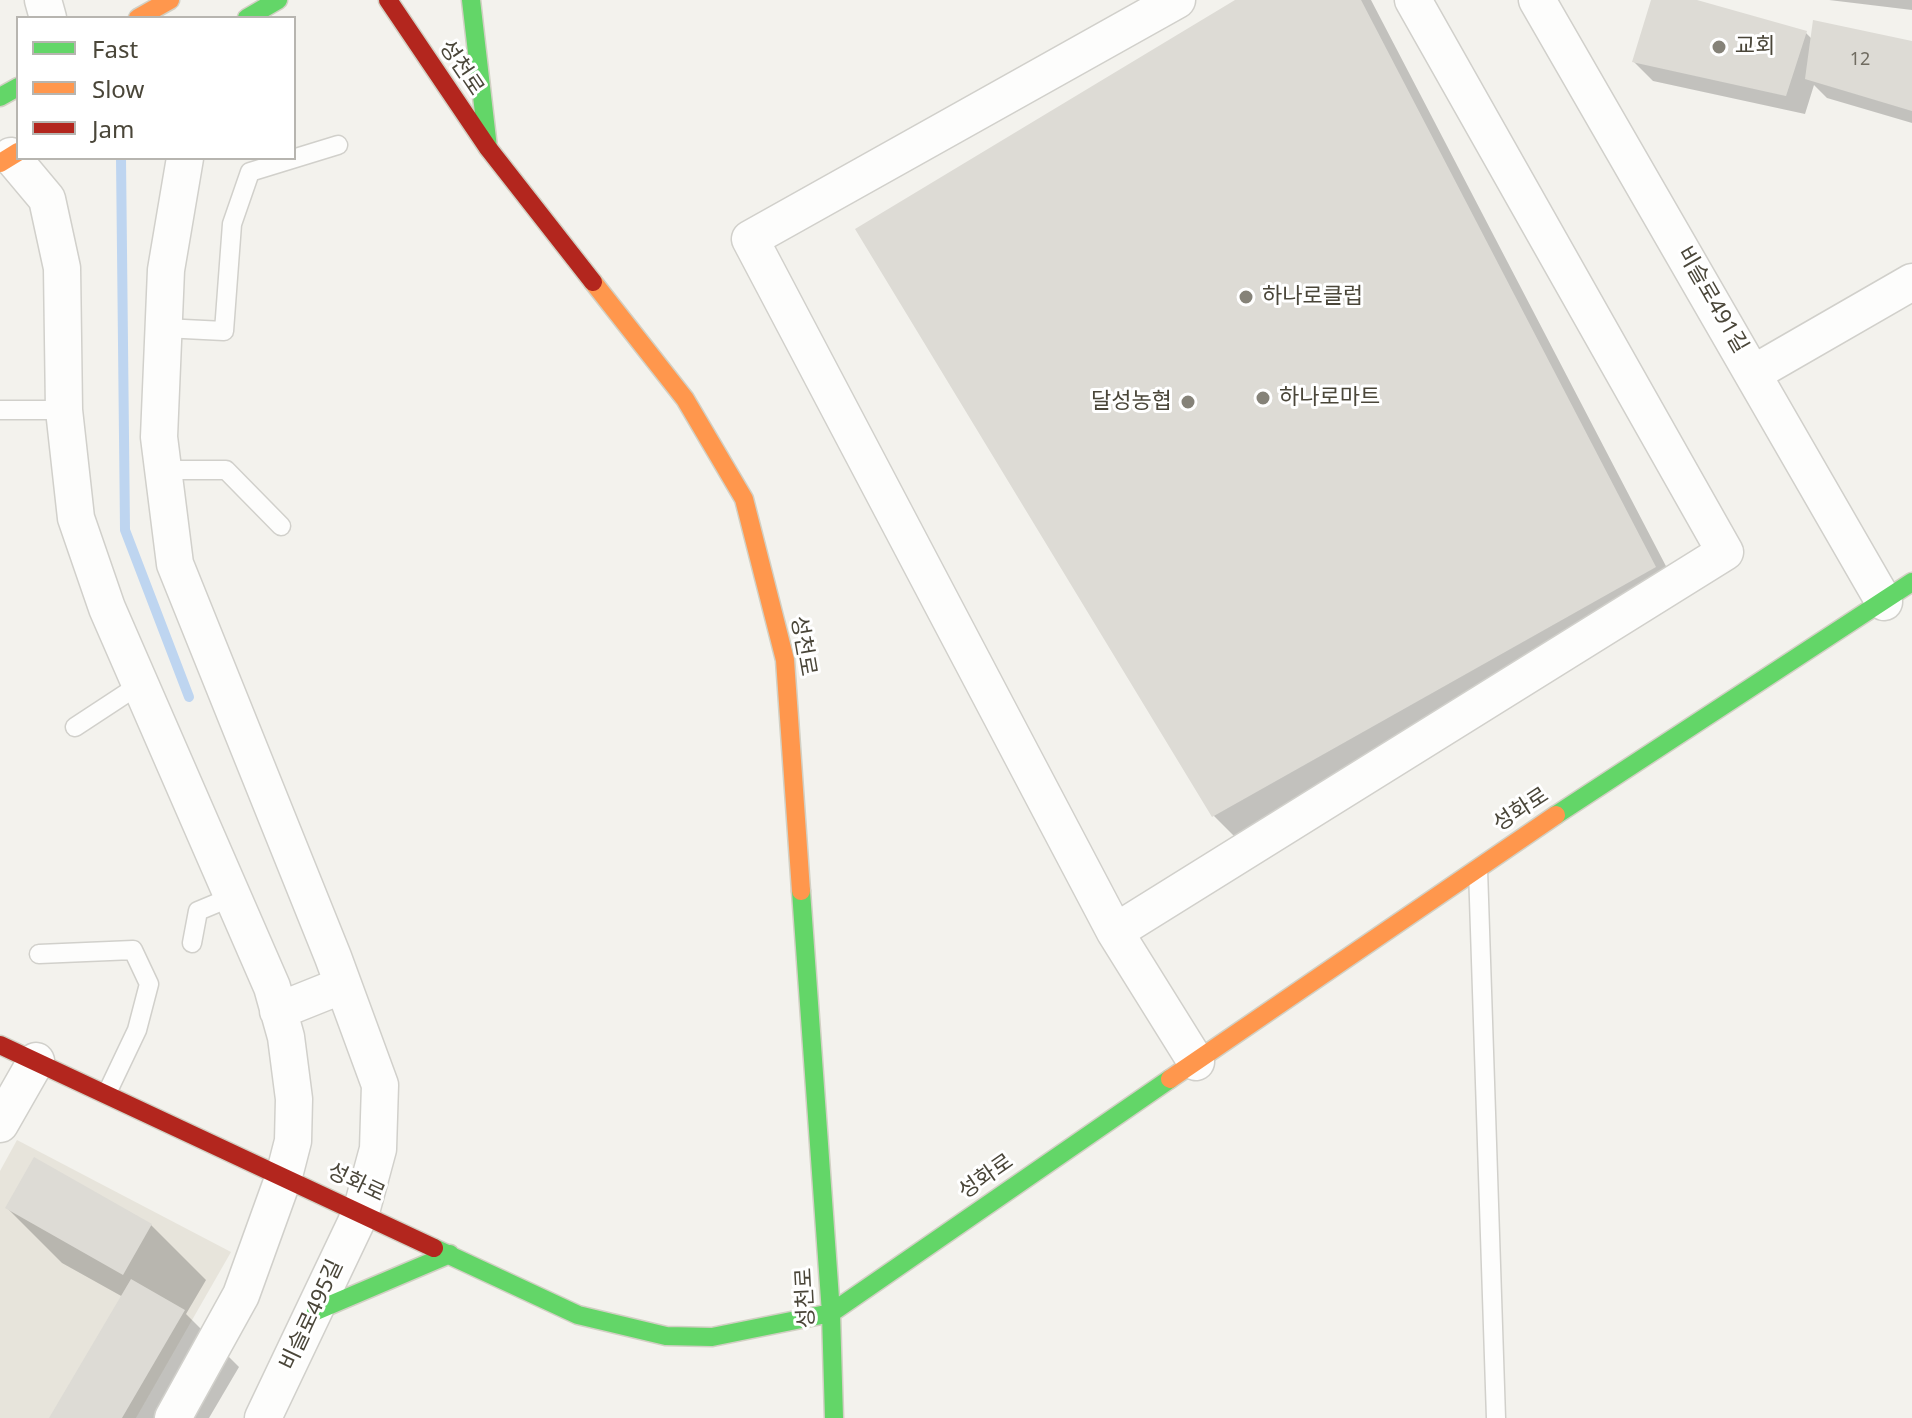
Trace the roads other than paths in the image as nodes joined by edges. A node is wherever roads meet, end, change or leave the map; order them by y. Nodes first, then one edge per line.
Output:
1 (278, 0) edge
2 (388, 0) edge
3 (471, 0) edge
4 (1177, 0) edge
5 (1413, 0) edge
6 (1537, 0) edge
7 (250, 16) edge
8 (338, 145) dead end
9 (488, 148) junction
10 (10, 157) edge
11 (296, 158) edge
12 (185, 160) edge
13 (289, 160) edge
14 (1912, 282) edge
15 (164, 328) junction
16 (1754, 373) junction
17 (0, 410) edge
18 (64, 410) junction
19 (163, 470) junction
20 (281, 526) dead end
21 (1898, 592) edge
22 (139, 685) junction
23 (75, 727) dead end
24 (1478, 866) junction
25 (234, 896) junction
26 (1115, 932) junction
27 (192, 943) dead end
28 (39, 954) dead end
29 (343, 985) junction
30 (278, 1011) junction
31 (0, 1045) edge
32 (36, 1061) junction
33 (1196, 1062) junction
34 (107, 1093) junction
35 (0, 1124) edge
36 (284, 1176) junction
37 (361, 1212) junction
38 (450, 1254) junction
39 (316, 1311) junction
40 (831, 1313) junction
41 (173, 1418) edge
42 (263, 1418) edge
43 (834, 1418) edge
44 (1496, 1418) edge

1 - 7 main road
2 - 9 main road, 성천로
3 - 9 main road
4 - 26 street
5 - 26 street
6 - 16 street, 비슬로491길
8 - 11 lane
9 - 40 main road, 성천로
10 - 18 street
12 - 15 street, 비슬로495길
13 - 15 lane
14 - 16 street
15 - 19 street, 비슬로495길
16 - 21 street, 비슬로491길
17 - 18 lane
18 - 22 street
19 - 20 lane
19 - 29 street, 비슬로495길
21 - 24 main road, 성화로
22 - 23 lane
22 - 25 street
24 - 33 main road, 성화로
24 - 44 lane
25 - 27 lane
25 - 30 street
26 - 33 street
28 - 34 lane
29 - 30 street
29 - 37 street, 비슬로495길
30 - 36 street
31 - 32 main road, 성화로
32 - 34 main road, 성화로
32 - 35 street
33 - 40 main road, 성화로
34 - 36 main road, 성화로
36 - 37 main road, 성화로
36 - 41 street
37 - 38 main road, 성화로
37 - 39 street, 비슬로495길
38 - 39 main road
38 - 40 main road, 성화로
39 - 42 street, 비슬로495길
40 - 43 main road, 성천로

